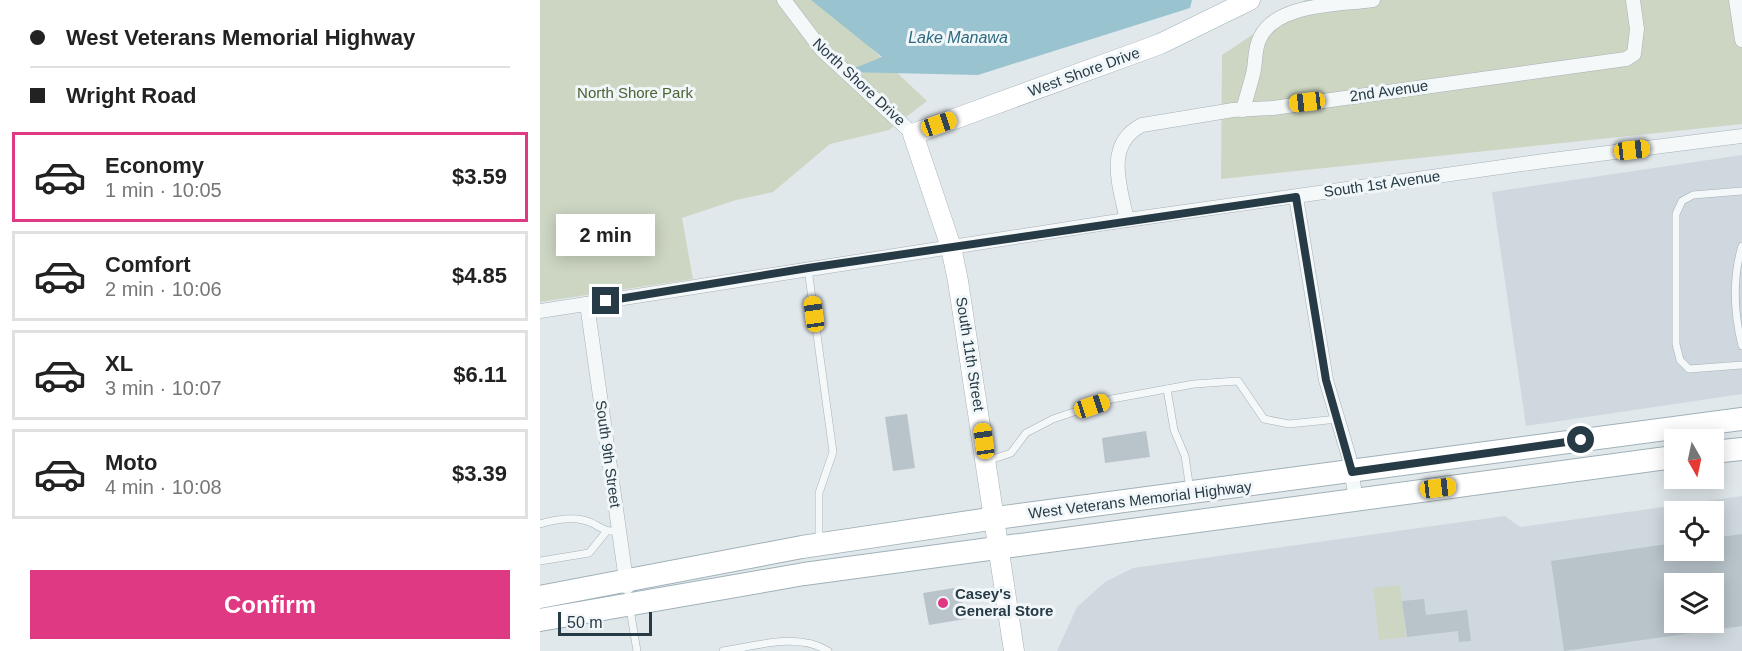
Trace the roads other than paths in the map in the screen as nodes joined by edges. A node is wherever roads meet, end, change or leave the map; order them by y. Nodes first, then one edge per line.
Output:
1 (784, 0) edge
2 (1250, 0) edge
3 (1373, 0) edge
4 (1633, 0) edge
5 (1736, 0) edge
6 (1742, 40) edge
7 (1243, 110) junction
8 (913, 134) junction
9 (1742, 136) edge
10 (1742, 191) edge
11 (1296, 197) junction
12 (1127, 220) junction
13 (1742, 246) edge
14 (951, 248) junction
15 (808, 268) junction
16 (587, 304) junction
17 (540, 311) edge
18 (1742, 346) edge
19 (1742, 365) edge
20 (1167, 389) junction
21 (1338, 419) junction
22 (1742, 419) edge
23 (1742, 449) edge
24 (1724, 451) edge
25 (1664, 459) edge
26 (987, 460) junction
27 (1352, 472) junction
28 (1191, 493) junction
29 (1356, 500) junction
30 (996, 518) junction
31 (540, 524) edge
32 (613, 531) junction
33 (819, 544) junction
34 (1000, 546) junction
35 (540, 561) edge
36 (625, 579) junction
37 (540, 597) edge
38 (629, 604) junction
39 (540, 620) edge
40 (637, 651) edge
41 (723, 651) edge
42 (828, 651) edge
43 (1014, 651) edge

1 - 8 street, North Shore Drive
2 - 8 street, West Shore Drive
3 - 7 street
4 - 7 street, 2nd Avenue
5 - 6 street
7 - 12 street, 2nd Avenue
8 - 14 street, South 11th Street
9 - 11 street, South 1st Avenue
10 - 19 lane
11 - 12 street, South 1st Avenue
11 - 21 street
12 - 14 street, South 1st Avenue
13 - 18 lane
14 - 15 street, South 1st Avenue
14 - 26 street, South 11th Street
15 - 16 street, South 1st Avenue
15 - 33 lane
16 - 17 street, South 1st Avenue
16 - 32 street, South 9th Street
20 - 21 lane
20 - 26 lane
20 - 28 lane
21 - 27 street
22 - 27 main road, West Veterans Memorial Highway
23 - 24 main road
25 - 29 main road, West Veterans Memorial Highway
26 - 30 street, South 11th Street
27 - 28 main road, West Veterans Memorial Highway
27 - 29 street
28 - 30 main road, West Veterans Memorial Highway
29 - 34 main road, West Veterans Memorial Highway
30 - 33 main road, West Veterans Memorial Highway
30 - 34 street, South 11th Street
31 - 32 lane
32 - 35 lane
32 - 36 street, South 9th Street
33 - 36 main road, West Veterans Memorial Highway
34 - 38 main road, West Veterans Memorial Highway
34 - 43 street, South 11th Street
36 - 37 main road, West Veterans Memorial Highway
36 - 38 street, South 9th Street
38 - 39 main road, West Veterans Memorial Highway
38 - 40 lane
41 - 42 lane

